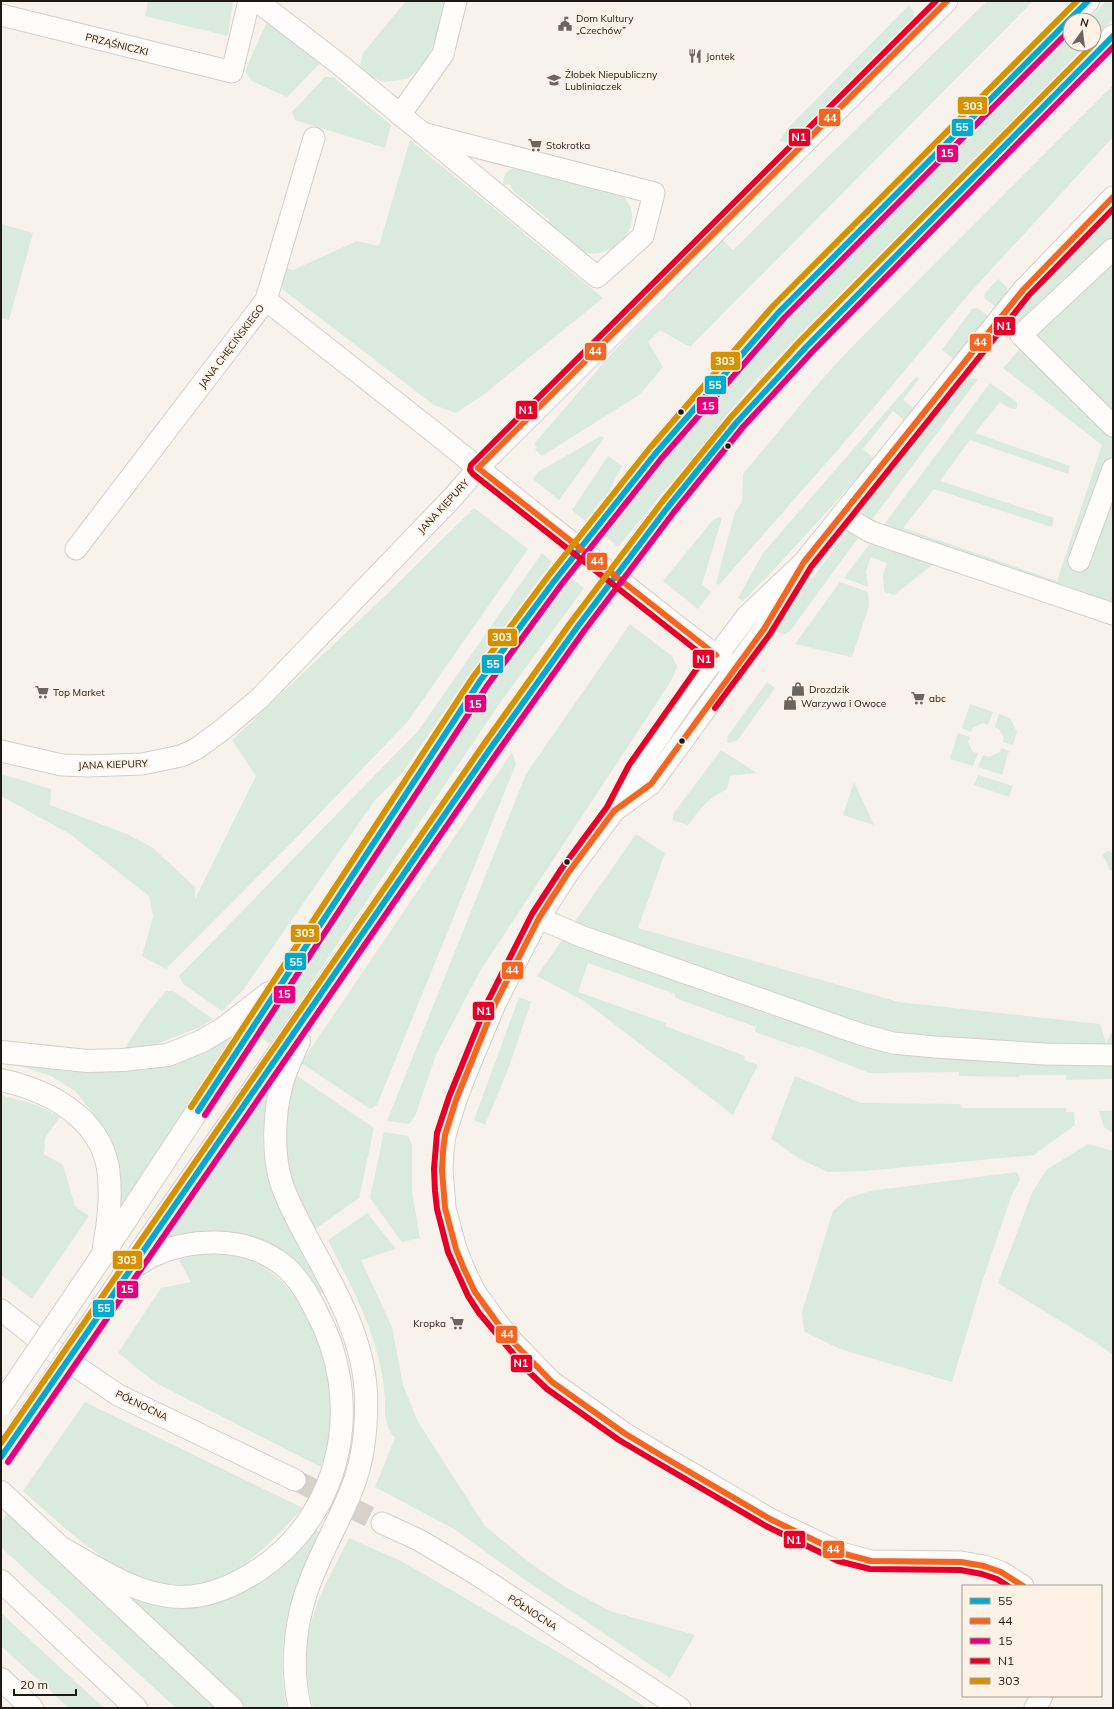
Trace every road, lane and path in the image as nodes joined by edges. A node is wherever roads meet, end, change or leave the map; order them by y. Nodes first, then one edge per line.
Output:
1 (249, 1) edge
2 (257, 1) edge
3 (456, 1) edge
4 (947, 1) edge
5 (1088, 1) edge
6 (1, 15) edge
7 (1113, 36) edge
8 (400, 115) junction
9 (422, 133) junction
10 (314, 138) dead end
11 (1113, 197) edge
12 (1113, 249) edge
13 (266, 300) junction
14 (1113, 426) edge
15 (478, 468) junction
16 (1113, 468) edge
17 (842, 515) junction
18 (76, 549) dead end
19 (1079, 561) dead end
20 (804, 562) junction
21 (1113, 614) edge
22 (716, 655) junction
23 (734, 669) junction
24 (1, 751) edge
25 (614, 811) junction
26 (539, 918) junction
27 (282, 982) junction
28 (314, 1003) junction
29 (1, 1052) edge
30 (1113, 1055) edge
31 (1, 1080) edge
32 (102, 1256) junction
33 (126, 1272) junction
34 (1, 1310) edge
35 (1, 1405) edge
36 (1, 1457) edge
37 (295, 1480) tunnel mouth
38 (1, 1492) edge
39 (382, 1523) tunnel mouth
40 (63, 1549) junction
41 (1, 1581) edge
42 (1021, 1585) edge
43 (1, 1679) edge
44 (1041, 1697) edge
45 (32, 1708) edge
46 (136, 1708) edge
47 (232, 1708) edge
48 (300, 1708) edge
49 (680, 1708) edge
50 (1035, 1708) edge

1 - 6 street, PRZĄŚNICZKI
2 - 8 street
3 - 8 street
4 - 15 street, JANA KIEPURY
5 - 27 main road
7 - 28 main road
8 - 9 street
9 - 9 street
10 - 13 street
11 - 17 street
12 - 14 street
13 - 15 street, JANA CHĘCIŃSKIEGO
13 - 18 street, JANA CHĘCIŃSKIEGO
15 - 22 street, JANA CHĘCIŃSKIEGO, bridge
15 - 24 street, JANA KIEPURY
16 - 19 street
17 - 20 street
17 - 21 street
20 - 22 street
20 - 23 street
22 - 23 street, JANA CHĘCIŃSKIEGO
22 - 25 street
23 - 25 street
25 - 26 street
26 - 30 street
26 - 42 street
27 - 29 main road
27 - 32 main road
28 - 33 main road
28 - 48 main road
31 - 32 main road
32 - 35 main road, bridge
33 - 36 main road, bridge
33 - 40 main road
34 - 37 street, PÓŁNOCNA
38 - 40 main road
39 - 49 street, PÓŁNOCNA
40 - 47 main road
41 - 46 main road
43 - 45 main road
44 - 50 street

